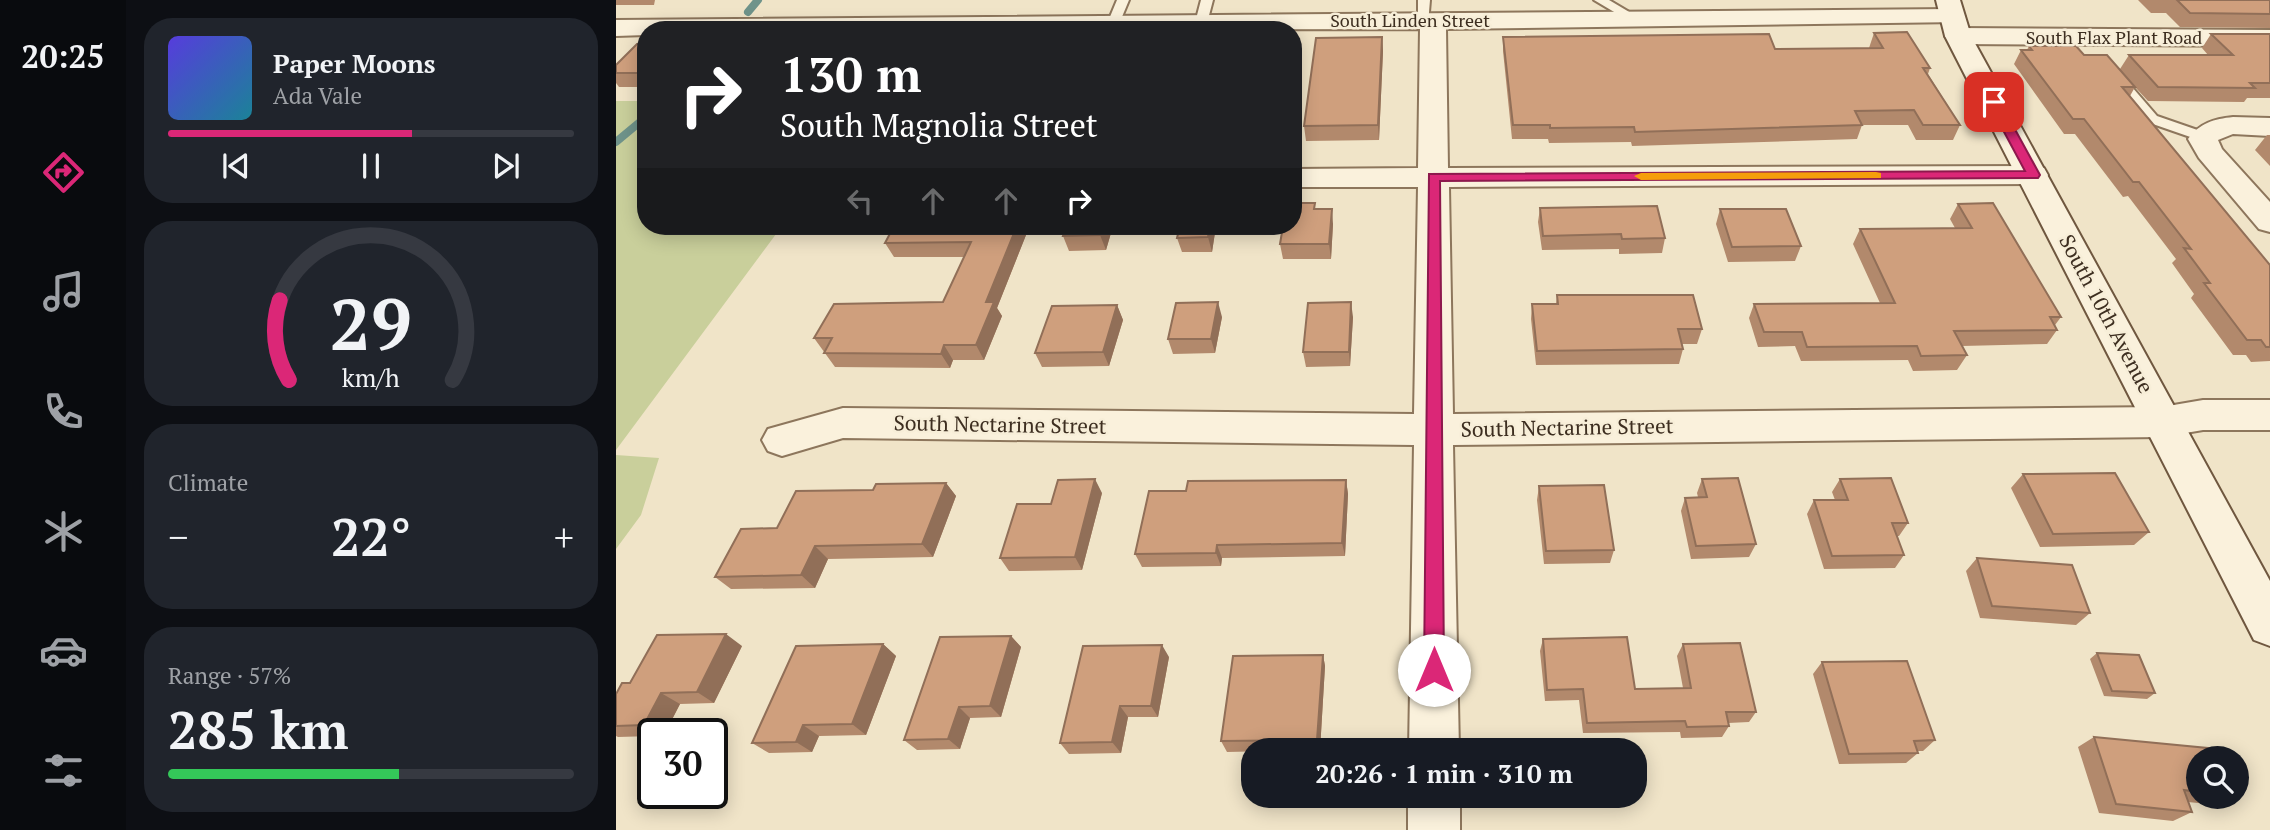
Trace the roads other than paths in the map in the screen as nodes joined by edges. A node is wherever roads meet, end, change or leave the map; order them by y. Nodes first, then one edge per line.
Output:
1 (1123, 0) edge
2 (1600, 0) edge
3 (1204, 11) edge
4 (1427, 14) edge
5 (1953, 18) edge
6 (1635, 19) junction
7 (1114, 21) edge
8 (1128, 21) edge
9 (616, 28) edge
10 (637, 28) edge
11 (2270, 38) edge
12 (2104, 63) edge
13 (2270, 127) edge
14 (2204, 137) junction
15 (2034, 175) junction
16 (1433, 177) junction
17 (1302, 178) edge
18 (2270, 222) edge
19 (2270, 415) edge
20 (2162, 422) junction
21 (1433, 430) junction
22 (782, 440) dead end
23 (2270, 625) edge
24 (1434, 738) edge
25 (1434, 808) edge
26 (1434, 830) edge

1 - 7 lane
2 - 6 lane
3 - 4 street, South Linden Street
3 - 8 street, South Linden Street
4 - 6 street, South Linden Street
4 - 16 street
5 - 6 street, South Linden Street
5 - 11 street, South Flax Plant Road
5 - 15 street, South 10th Avenue
9 - 10 street, South Linden Street
12 - 14 lane
13 - 14 street
14 - 18 street
15 - 16 street
15 - 20 street, South 10th Avenue
16 - 17 street
16 - 21 street
19 - 20 street, South Nectarine Street
20 - 21 street, South Nectarine Street
20 - 23 street, South 10th Avenue
21 - 22 street, South Nectarine Street
21 - 24 street
25 - 26 street

